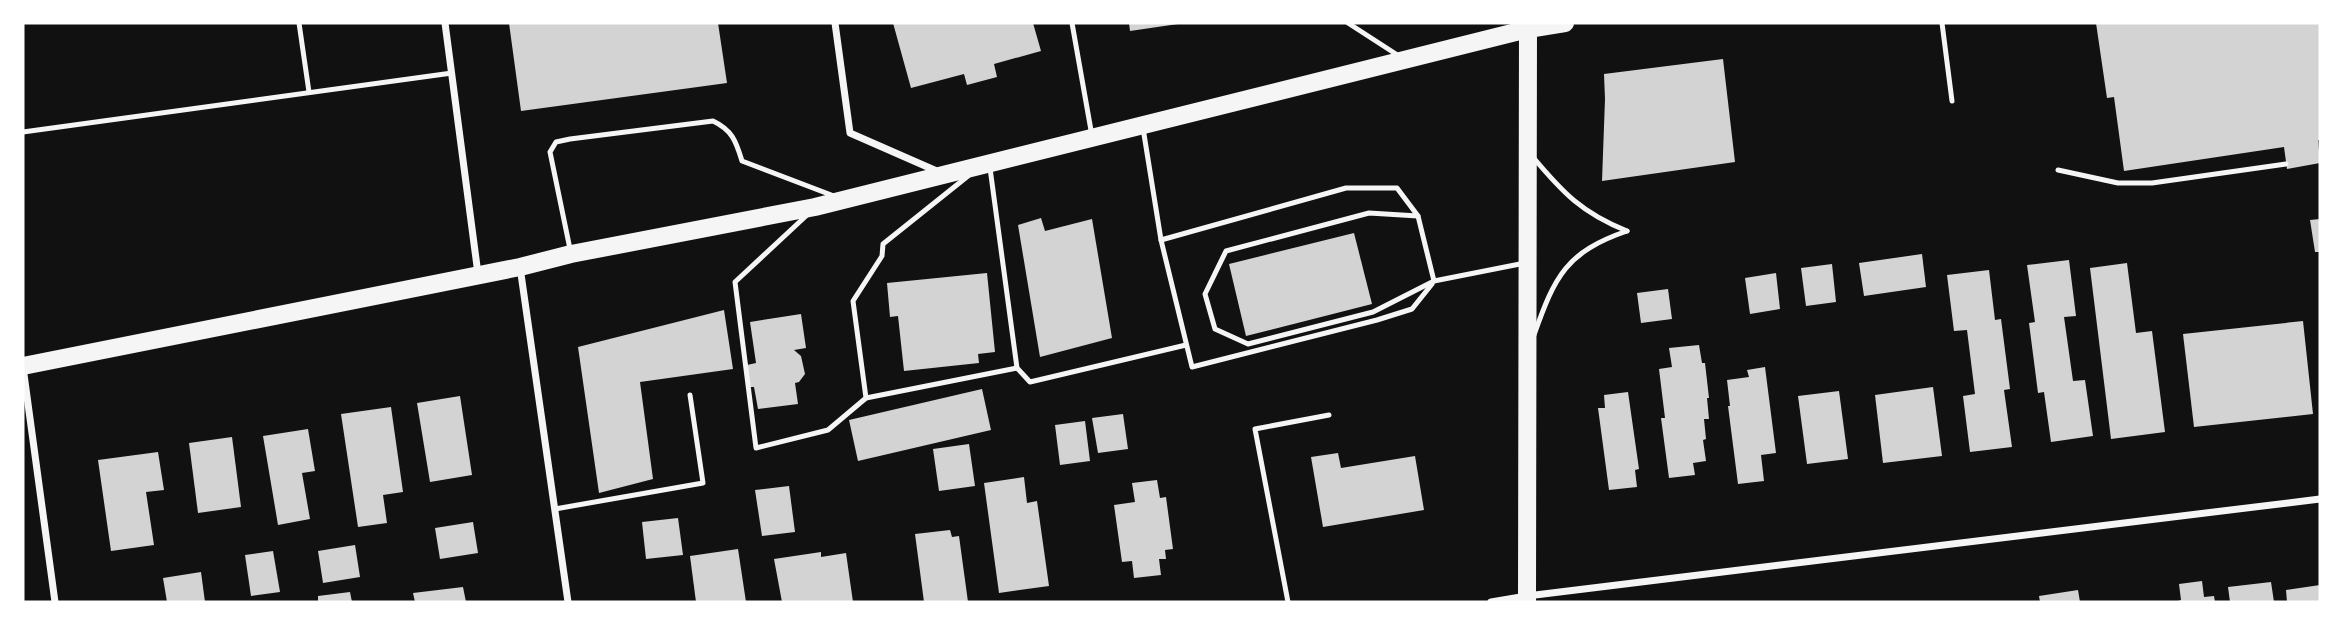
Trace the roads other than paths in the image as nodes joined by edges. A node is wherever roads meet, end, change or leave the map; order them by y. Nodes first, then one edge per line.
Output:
1 (299, 23) edge
2 (445, 23) edge
3 (835, 23) edge
4 (1072, 23) edge
5 (1348, 23) edge
6 (1565, 23) edge
7 (1942, 23) edge
8 (1528, 26) edge
9 (1404, 60) junction
10 (452, 73) junction
11 (309, 92) junction
12 (1952, 101) dead end
13 (1143, 126) junction
14 (23, 132) edge
15 (1093, 139) junction
16 (1528, 151) junction
17 (2286, 164) dead end
18 (984, 166) junction
19 (2058, 170) dead end
20 (946, 174) junction
21 (844, 200) junction
22 (815, 207) junction
23 (1418, 216) junction
24 (1161, 240) junction
25 (571, 254) junction
26 (1528, 262) junction
27 (520, 267) junction
28 (478, 275) junction
29 (1434, 281) junction
30 (1186, 345) junction
31 (1527, 358) junction
32 (23, 366) edge
33 (1017, 368) junction
34 (690, 395) dead end
35 (866, 398) junction
36 (1329, 415) dead end
37 (2320, 499) edge
38 (555, 509) junction
39 (1527, 599) edge
40 (55, 602) edge
41 (568, 602) edge
42 (1288, 602) edge
43 (1491, 602) edge

1 - 11 lane
2 - 10 street
3 - 20 street
4 - 15 lane
5 - 9 lane
6 - 8 main road
7 - 12 lane
8 - 9 main road
8 - 16 main road
9 - 13 main road
10 - 11 lane
10 - 28 street
11 - 14 lane
13 - 15 main road
13 - 24 lane
15 - 18 main road
16 - 26 main road
16 - 31 lane
17 - 19 lane
18 - 20 main road
18 - 33 lane
18 - 35 lane
20 - 21 main road
21 - 22 main road
21 - 25 lane
22 - 25 main road
22 - 35 lane
23 - 24 lane
23 - 29 lane
23 - 29 lane
24 - 30 lane
25 - 27 main road
26 - 29 lane
26 - 31 main road
27 - 28 main road
27 - 38 street
28 - 32 main road
29 - 30 lane
30 - 33 lane
31 - 39 main road
32 - 40 street
33 - 35 lane
34 - 38 lane
36 - 42 lane
37 - 39 street
38 - 41 street
39 - 43 street

